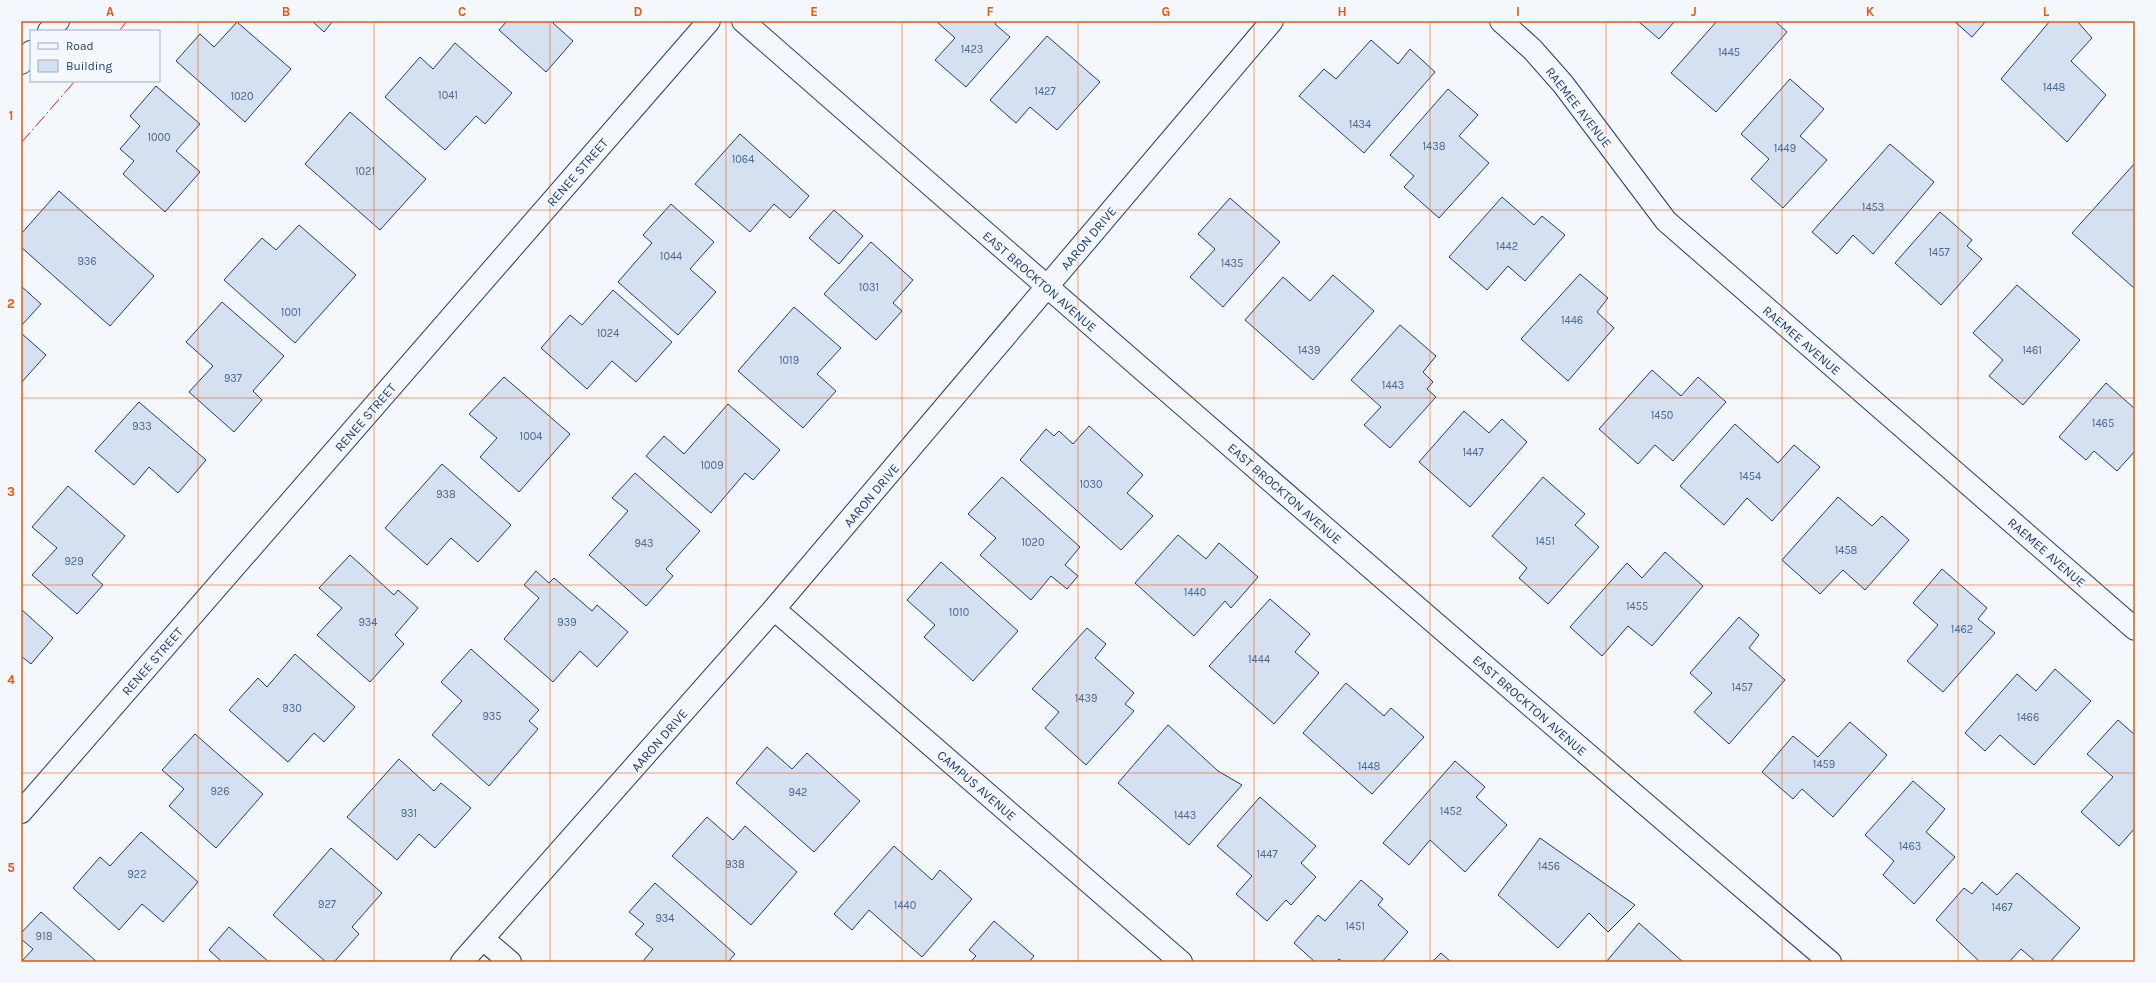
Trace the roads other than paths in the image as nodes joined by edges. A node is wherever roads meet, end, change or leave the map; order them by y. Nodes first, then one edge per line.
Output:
1 (58, 21) edge
2 (709, 21) edge
3 (743, 21) edge
4 (1272, 21) edge
5 (1501, 21) edge
6 (51, 30) edge
7 (30, 53) edge
8 (21, 63) edge
9 (1046, 287) junction
10 (774, 609) junction
11 (2135, 629) edge
12 (21, 812) edge
13 (483, 938) junction
14 (462, 962) edge
15 (510, 962) edge
16 (1181, 962) edge
17 (1830, 962) edge

1 - 6 street
2 - 12 street, RENEE STREET
3 - 9 street, EAST BROCKTON AVENUE
4 - 9 street, AARON DRIVE
5 - 11 street, RAEMEE AVENUE
7 - 8 street
9 - 10 street, AARON DRIVE
9 - 17 street, EAST BROCKTON AVENUE
10 - 13 street, AARON DRIVE
10 - 16 street, CAMPUS AVENUE
13 - 14 street, AARON DRIVE
13 - 15 street

